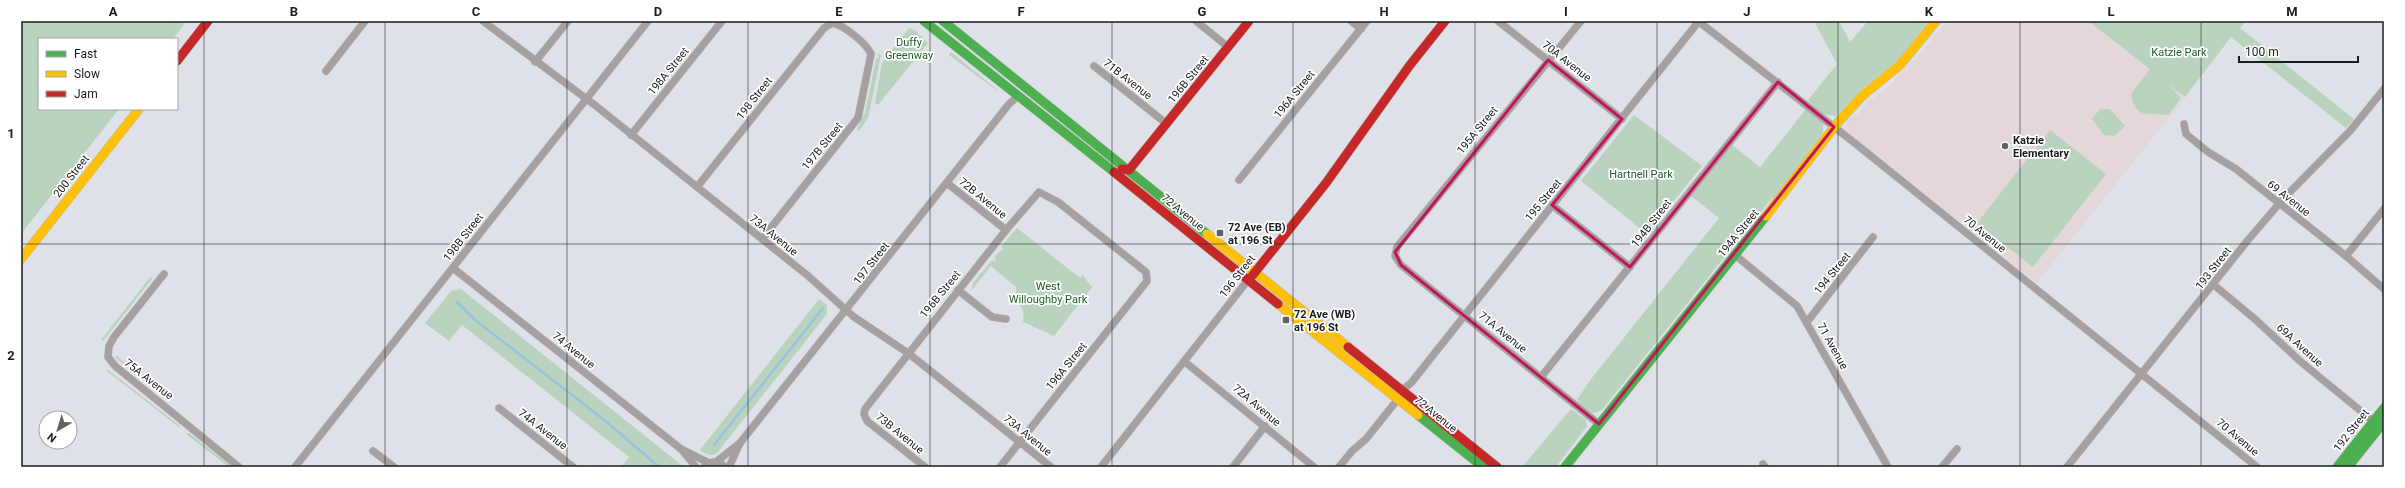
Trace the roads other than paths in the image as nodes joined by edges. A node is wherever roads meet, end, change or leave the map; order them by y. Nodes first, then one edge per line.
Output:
1 (208, 21) edge
2 (365, 21) edge
3 (483, 21) edge
4 (568, 21) edge
5 (648, 21) edge
6 (722, 21) edge
7 (924, 21) edge
8 (943, 21) edge
9 (1196, 21) edge
10 (1249, 21) edge
11 (1351, 21) edge
12 (1367, 21) edge
13 (1445, 21) edge
14 (1498, 21) edge
15 (1581, 21) edge
16 (1699, 21) edge
17 (1936, 21) edge
18 (1361, 29) junction
19 (1228, 47) junction
20 (871, 54) joint
21 (178, 60) edge
22 (1548, 60) junction
23 (535, 62) junction
24 (1094, 66) dead end
25 (326, 71) dead end
26 (1778, 82) junction
27 (2384, 89) edge
28 (1018, 96) junction
29 (586, 99) junction
30 (138, 110) edge
31 (1622, 119) junction
32 (1167, 124) junction
33 (2184, 124) dead end
34 (1075, 127) junction
35 (1834, 127) junction
36 (1060, 129) junction
37 (631, 134) junction
38 (1129, 170) junction
39 (1239, 180) dead end
40 (947, 183) junction
41 (697, 187) junction
42 (2279, 204) junction
43 (1552, 205) junction
44 (2384, 209) edge
45 (1006, 230) junction
46 (1873, 238) dead end
47 (762, 239) junction
48 (1735, 255) junction
49 (1395, 256) joint
50 (2346, 256) junction
51 (21, 259) edge
52 (1630, 267) junction
53 (453, 268) junction
54 (1255, 272) junction
55 (164, 274) dead end
56 (1148, 278) joint
57 (1248, 280) junction
58 (2214, 285) junction
59 (2384, 289) edge
60 (958, 290) junction
61 (847, 310) junction
62 (1465, 316) junction
63 (1006, 319) dead end
64 (1807, 322) junction
65 (908, 353) junction
66 (1185, 362) junction
67 (2141, 374) junction
68 (1541, 377) junction
69 (1400, 395) junction
70 (499, 408) dead end
71 (2384, 408) edge
72 (864, 414) joint
73 (1599, 424) junction
74 (2380, 425) edge
75 (1265, 426) junction
76 (1019, 442) junction
77 (740, 443) junction
78 (681, 449) junction
79 (1957, 449) dead end
80 (373, 451) dead end
81 (710, 464) edge
82 (239, 467) edge
83 (295, 467) edge
84 (394, 467) edge
85 (574, 467) edge
86 (696, 467) edge
87 (725, 467) edge
88 (729, 467) edge
89 (925, 467) edge
90 (1000, 467) edge
91 (1051, 467) edge
92 (1102, 467) edge
93 (1233, 467) edge
94 (1314, 467) edge
95 (1339, 467) edge
96 (1483, 467) edge
97 (1497, 467) edge
98 (1565, 467) edge
99 (1888, 467) edge
100 (1942, 467) edge
101 (2067, 467) edge
102 (2257, 467) edge
103 (2337, 467) edge
104 (2348, 467) edge

1 - 21 main road
2 - 25 street
3 - 23 street, 73A Avenue
4 - 23 street
5 - 29 street, 198B Street
6 - 37 street, 198A Street
7 - 28 main road, 72 Avenue
8 - 34 main road, 72 Avenue
9 - 19 street
10 - 19 main road, 196B Street
11 - 18 street
12 - 18 street, 196A Street
13 - 54 main road, 196 Street
14 - 22 street, 70A Avenue
15 - 22 street, 195A Street
16 - 26 street, 70 Avenue
16 - 31 street, 195 Street
17 - 35 main road, 194A Street
18 - 39 street, 196A Street
19 - 32 main road, 196B Street
20 - 41 street, 198 Street
20 - 47 street, 197B Street
22 - 31 street, 70A Avenue
22 - 49 street, 195A Street
23 - 29 street, 73A Avenue
24 - 32 street, 71B Avenue
26 - 35 street, 70 Avenue
26 - 52 street, 194B Street
27 - 42 street, 193 Street
28 - 34 main road
28 - 36 main road, 72 Avenue
28 - 40 street, 197 Street
29 - 37 street, 73A Avenue
29 - 53 street, 198B Street
30 - 51 main road, 200 Street
31 - 43 street, 195 Street
32 - 38 main road, 196B Street
33 - 42 street, 69 Avenue
34 - 38 main road, 72 Avenue
35 - 48 main road, 194A Street
35 - 67 street, 70 Avenue
36 - 38 main road
36 - 57 main road, 72 Avenue
37 - 41 street, 73A Avenue
38 - 54 main road, 72 Avenue
40 - 45 street, 72B Avenue
40 - 61 street, 197 Street
41 - 47 street, 73A Avenue
42 - 50 street, 69 Avenue
42 - 58 street, 193 Street
43 - 52 street
43 - 62 street, 195 Street
44 - 50 street
45 - 56 street, 196B Street
45 - 60 street, 196B Street
46 - 64 street, 194 Street
47 - 61 street, 73A Avenue
48 - 64 street, 71 Avenue
48 - 73 main road, 194A Street
49 - 62 street, 71A Avenue
50 - 59 street, 69 Avenue
52 - 68 street, 194B Street
53 - 78 street, 74 Avenue
53 - 83 street, 198B Street
54 - 57 main road, 196 Street
54 - 69 main road, 72 Avenue
55 - 82 street, 75A Avenue
56 - 76 street, 196A Street
57 - 66 street, 196 Street
57 - 69 main road, 72 Avenue
58 - 67 street, 193 Street
58 - 74 street, 69A Avenue
60 - 63 street
60 - 65 street, 196B Street
61 - 65 street, 73A Avenue
61 - 77 street, 197 Street
62 - 68 street, 71A Avenue
62 - 69 street, 195 Street
64 - 99 street, 71 Avenue
65 - 72 street, 196B Street
65 - 76 street, 73A Avenue
66 - 75 street, 72A Avenue
66 - 92 street, 196 Street
67 - 101 street, 193 Street
67 - 102 street, 70 Avenue
68 - 73 street, 71A Avenue
69 - 95 street, 195 Street
69 - 96 main road, 72 Avenue
69 - 97 main road, 72 Avenue
70 - 85 street, 74A Avenue
71 - 74 main road, 192 Street
72 - 89 street, 73B Avenue
73 - 98 main road, 194A Street
74 - 103 main road, 192 Street
74 - 104 main road, 192 Street
75 - 93 street
75 - 94 street, 72A Avenue
76 - 90 street, 196A Street
76 - 91 street, 73A Avenue
77 - 81 street, 197 Street
77 - 88 street, 197 Street
78 - 81 street, 74 Avenue
78 - 86 street, 74 Avenue
79 - 100 street
80 - 84 street
81 - 87 street, 74 Avenue

